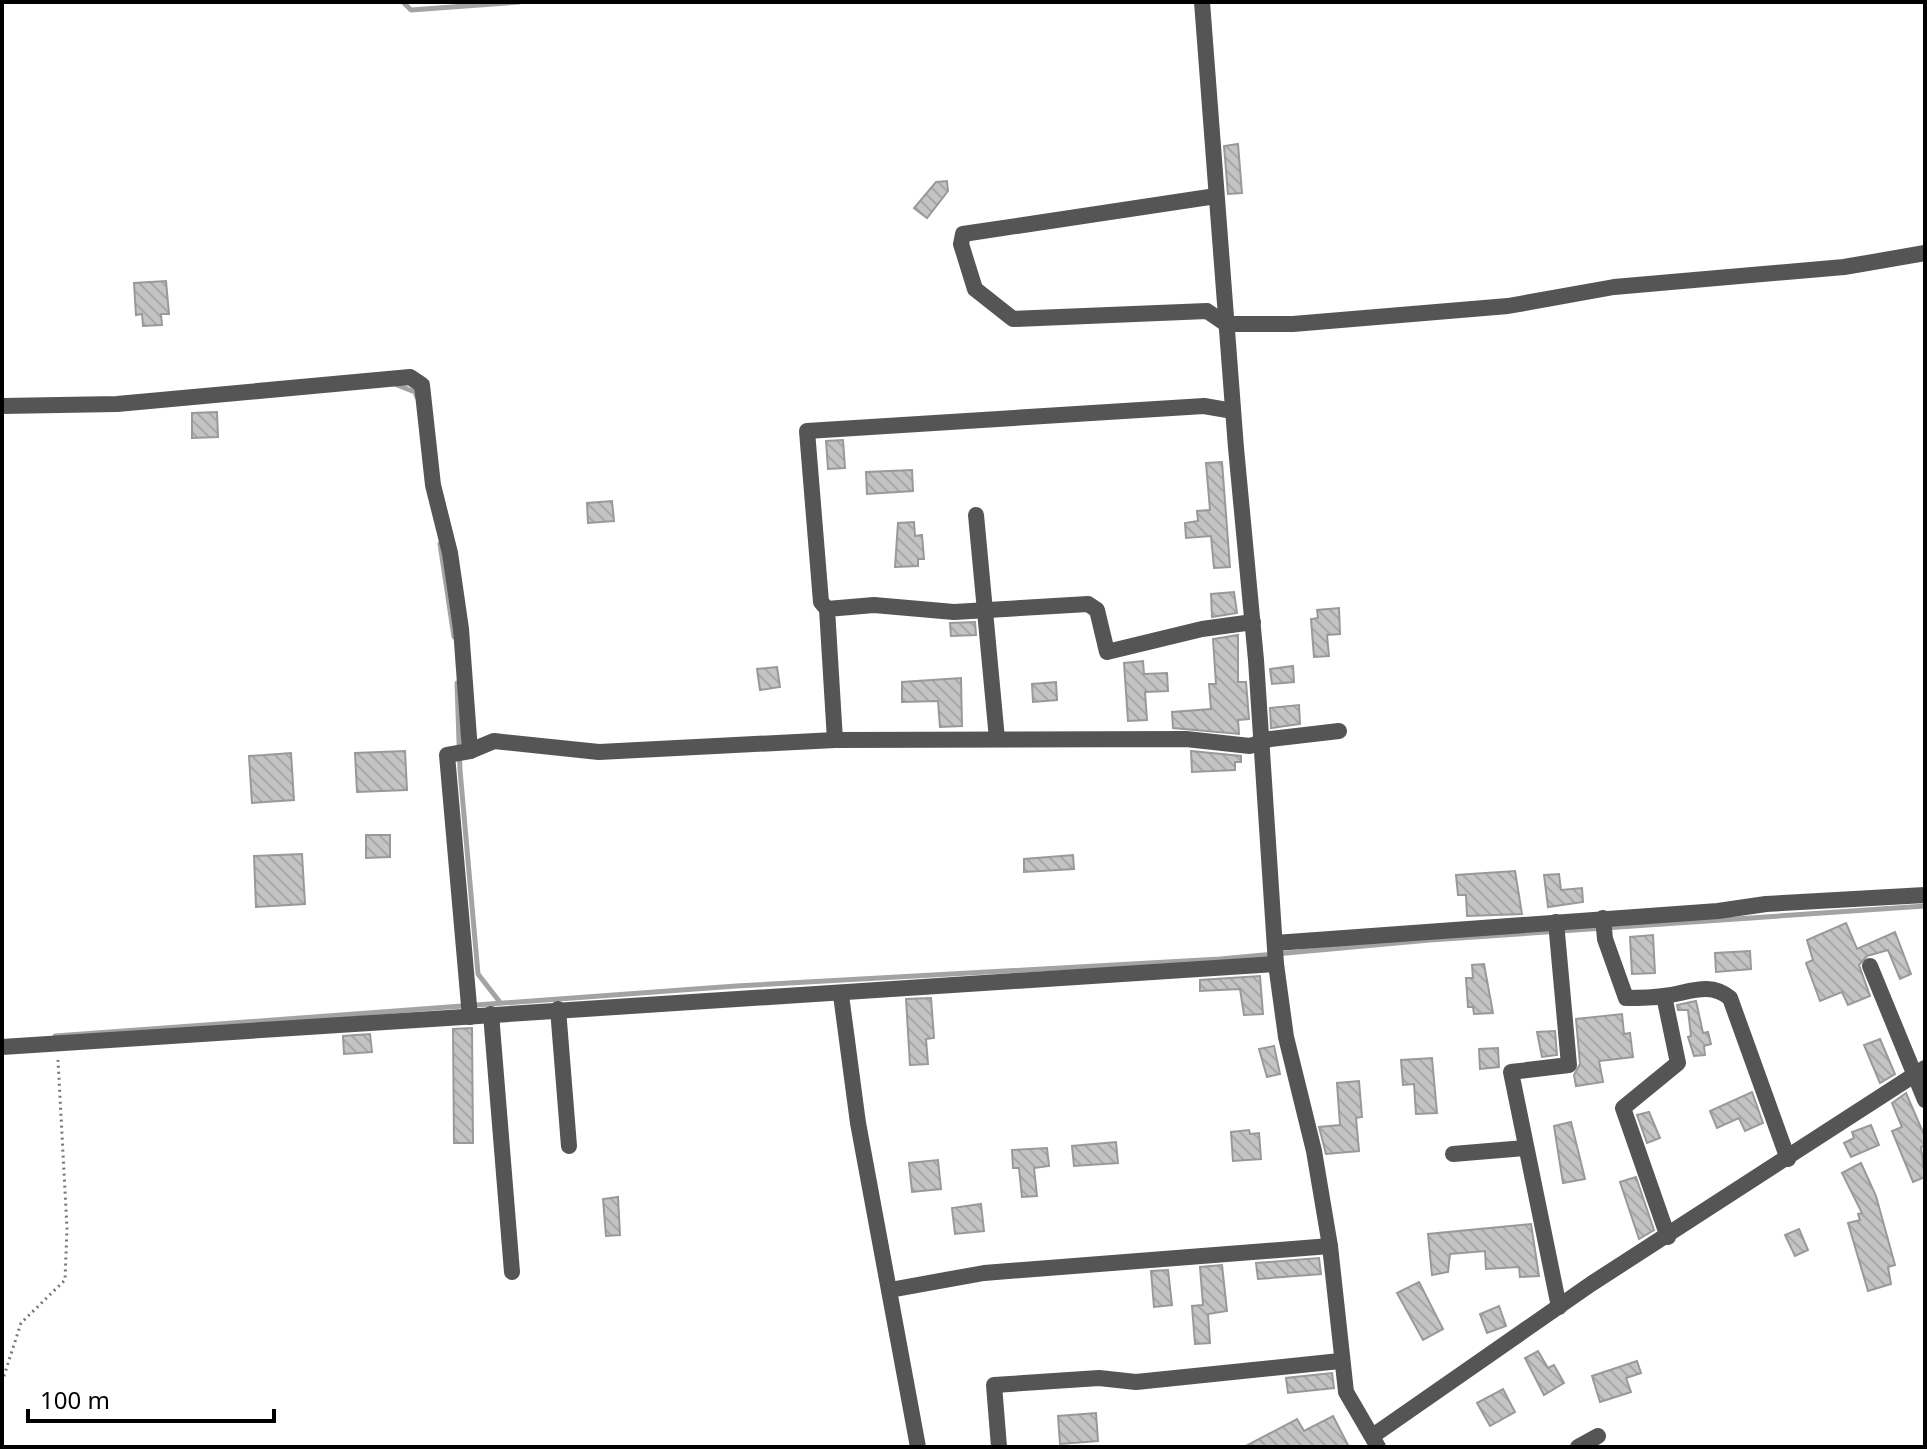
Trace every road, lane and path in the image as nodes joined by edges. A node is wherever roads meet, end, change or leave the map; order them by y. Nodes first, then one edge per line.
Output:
1 (1202, 2) edge
2 (1216, 196) junction
3 (1925, 253) edge
4 (1226, 324) junction
5 (2, 406) edge
6 (1233, 411) junction
7 (976, 515) dead end
8 (827, 609) junction
9 (985, 610) junction
10 (1253, 622) junction
11 (1339, 731) dead end
12 (997, 739) junction
13 (835, 740) junction
14 (1261, 743) junction
15 (470, 751) junction
16 (1925, 895) edge
17 (1603, 918) junction
18 (1556, 922) junction
19 (1275, 943) junction
20 (1276, 964) junction
21 (1870, 966) dead end
22 (841, 995) junction
23 (1664, 996) junction
24 (558, 1009) junction
25 (491, 1014) junction
26 (470, 1017) junction
27 (57, 1043) junction
28 (2, 1047) edge
29 (1920, 1071) edge
30 (1925, 1100) edge
31 (569, 1146) dead end
32 (1525, 1148) junction
33 (1453, 1154) dead end
34 (1788, 1159) junction
35 (1668, 1237) junction
36 (1330, 1246) junction
37 (512, 1272) dead end
38 (890, 1290) junction
39 (1559, 1307) junction
40 (1340, 1361) junction
41 (2, 1382) edge
42 (1598, 1436) dead end
43 (1376, 1441) edge
44 (918, 1447) edge
45 (999, 1447) edge
46 (1578, 1447) edge

1 - 2 street
2 - 4 street
2 - 4 street
3 - 4 street
4 - 6 street
5 - 15 street
6 - 8 street
6 - 10 street
7 - 9 street
8 - 9 street
8 - 13 street
9 - 10 street
9 - 12 street
10 - 14 street
11 - 14 street
12 - 13 street
12 - 14 street
13 - 15 street
14 - 19 street
15 - 26 street
16 - 17 street
17 - 18 street
17 - 23 street
18 - 19 street
18 - 32 street
19 - 20 street
20 - 22 street
20 - 36 street
21 - 29 street
22 - 24 street
22 - 38 street
23 - 34 street
23 - 35 street
24 - 25 street
24 - 31 street
25 - 26 street
25 - 37 street
26 - 27 street
27 - 28 street
27 - 41 path
29 - 30 street
29 - 34 street
32 - 33 street
32 - 39 street
34 - 35 street
35 - 39 street
36 - 38 street
36 - 40 street
38 - 44 street
39 - 43 street
40 - 43 street
40 - 45 street
42 - 46 street

